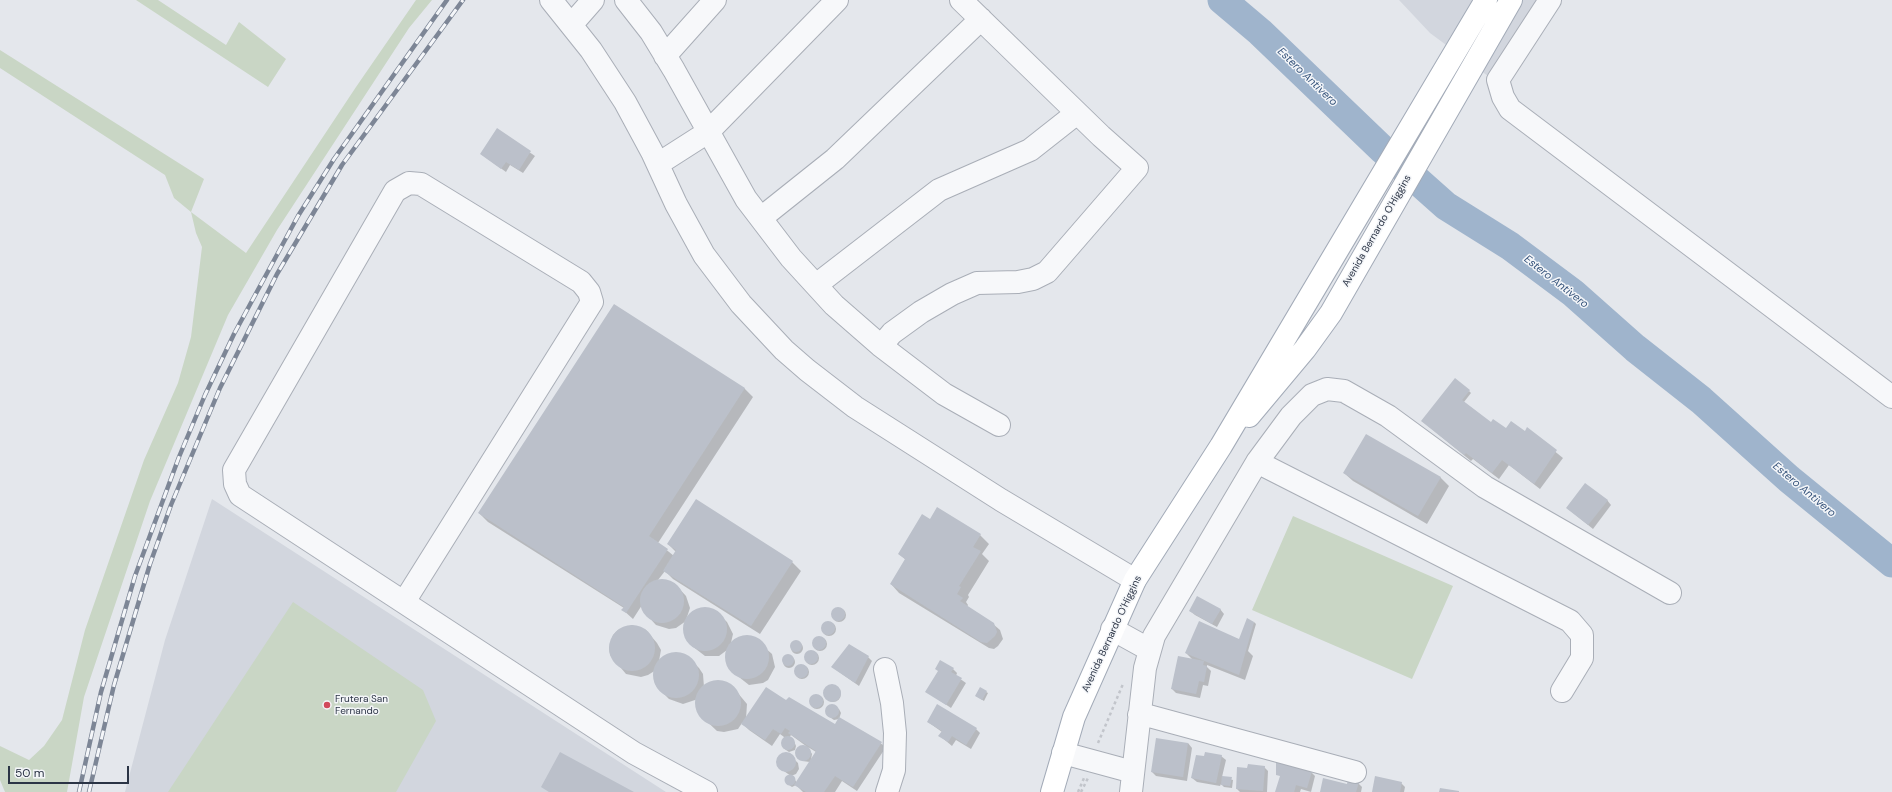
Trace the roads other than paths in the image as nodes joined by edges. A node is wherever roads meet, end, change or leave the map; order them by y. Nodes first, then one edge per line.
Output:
1 (551, 0) edge
2 (593, 0) edge
3 (626, 0) edge
4 (715, 0) edge
5 (837, 0) edge
6 (961, 0) edge
7 (1486, 0) edge
8 (1511, 0) edge
9 (1550, 0) edge
10 (980, 19) junction
11 (572, 24) junction
12 (665, 56) junction
13 (1077, 113) junction
14 (708, 132) junction
15 (658, 164) junction
16 (760, 218) junction
17 (816, 284) junction
18 (880, 346) junction
19 (1892, 398) edge
20 (1000, 425) dead end
21 (1221, 446) junction
22 (1257, 462) junction
23 (1135, 580) junction
24 (1670, 594) dead end
25 (404, 602) junction
26 (1112, 629) junction
27 (1150, 650) junction
28 (885, 669) dead end
29 (1562, 691) dead end
30 (1139, 715) junction
31 (1063, 753) junction
32 (1355, 772) dead end
33 (1132, 782) edge
34 (706, 792) edge
35 (887, 792) edge
36 (1052, 792) edge

1 - 11 street
2 - 11 street
3 - 12 street
4 - 12 street
5 - 14 street
6 - 10 street
7 - 21 main road, Avenida Bernardo O'Higgins
8 - 21 main road, Avenida Bernardo O'Higgins
9 - 19 street
10 - 13 street
10 - 16 street
11 - 15 street
12 - 14 street
13 - 17 street
13 - 18 street
14 - 15 street
14 - 16 street
15 - 23 street
16 - 17 street
17 - 18 street
18 - 20 street
21 - 23 main road, Avenida Bernardo O'Higgins
22 - 24 street
22 - 27 street
22 - 29 street
23 - 26 main road, Avenida Bernardo O'Higgins
25 - 25 street
25 - 34 street
26 - 27 street
26 - 31 main road, Avenida Bernardo O'Higgins
27 - 30 street
28 - 35 street
30 - 32 street
30 - 33 street
31 - 33 street
31 - 36 main road, Avenida Bernardo O'Higgins

